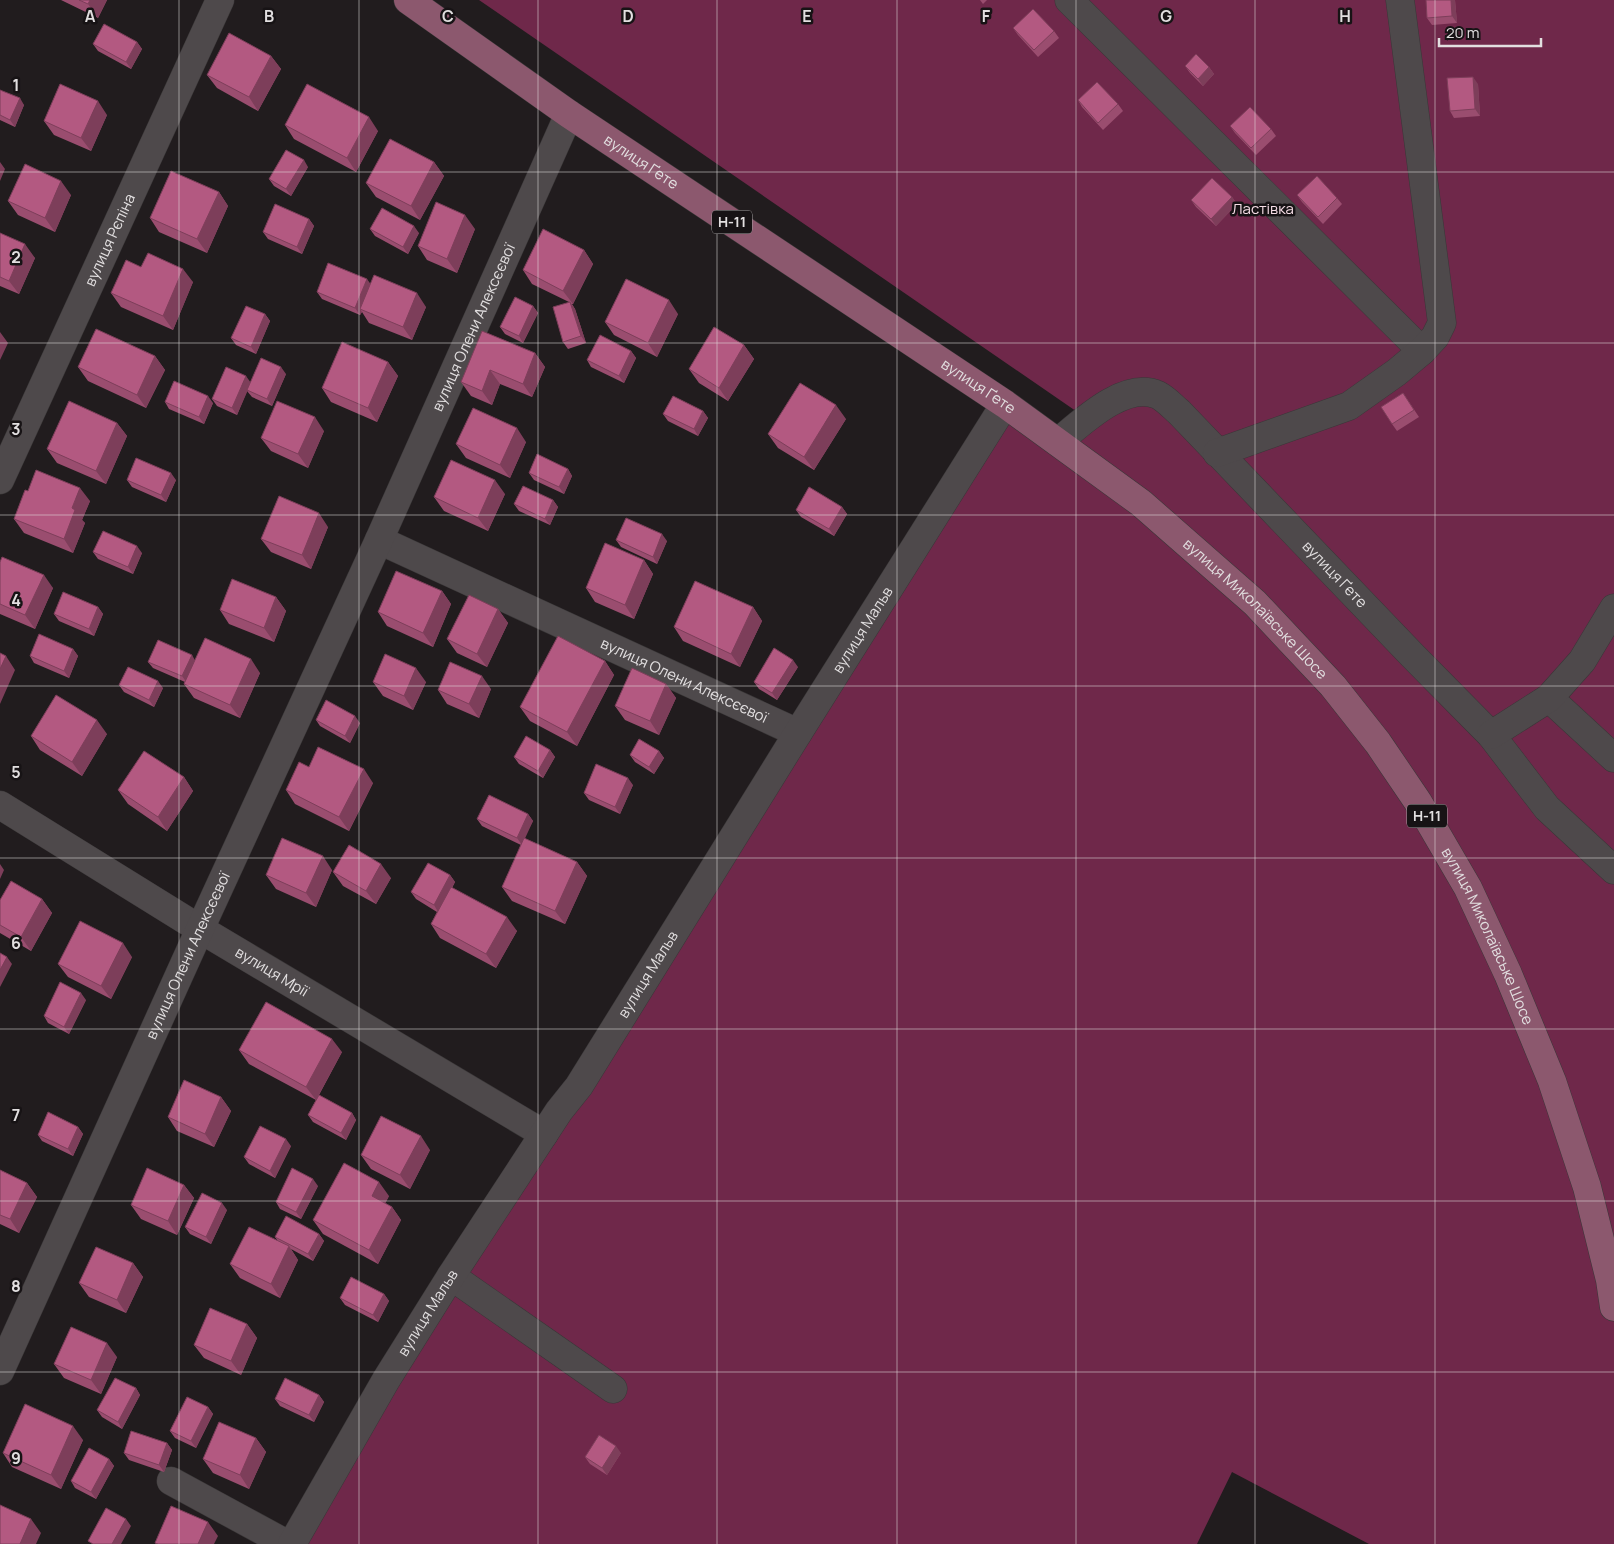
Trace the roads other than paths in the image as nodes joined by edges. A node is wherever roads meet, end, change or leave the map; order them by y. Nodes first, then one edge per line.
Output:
1 (220, 0) edge
2 (408, 0) edge
3 (1069, 0) edge
4 (1400, 0) edge
5 (569, 114) junction
6 (1422, 350) junction
7 (1005, 404) junction
8 (1058, 442) junction
9 (1217, 453) junction
10 (0, 480) edge
11 (379, 540) junction
12 (1614, 608) edge
13 (1549, 698) junction
14 (798, 732) junction
15 (1491, 735) junction
16 (1614, 758) edge
17 (0, 805) edge
18 (1614, 870) edge
19 (200, 929) junction
20 (544, 1134) junction
21 (452, 1276) junction
22 (1614, 1307) edge
23 (0, 1371) edge
24 (613, 1389) dead end
25 (171, 1481) dead end
26 (287, 1544) edge
27 (292, 1544) edge

1 - 10 street, вулиця Рєпіна
2 - 5 main road, вулиця Ґете / Н-11
3 - 6 street
4 - 6 street
5 - 7 main road, вулиця Ґете / Н-11
5 - 11 street, вулиця Олени Алексєєвої
6 - 9 street
7 - 8 main road, вулиця Ґете / Н-11
7 - 14 street, вулиця Мальв
8 - 9 street, вулиця Ґете
8 - 22 main road, вулиця Миколаївське Шосе / Н-11
9 - 15 street, вулиця Ґете
11 - 14 street, вулиця Олени Алексєєвої
11 - 19 street, вулиця Олени Алексєєвої
12 - 13 street
13 - 15 street
13 - 16 street
14 - 20 street, вулиця Мальв
15 - 18 street, вулиця Ґете
17 - 19 street, вулиця Мрії
19 - 20 street, вулиця Мрії
19 - 23 street, вулиця Олени Алексєєвої
20 - 21 street, вулиця Мальв
21 - 24 street
21 - 27 street, вулиця Мальв
25 - 26 street

